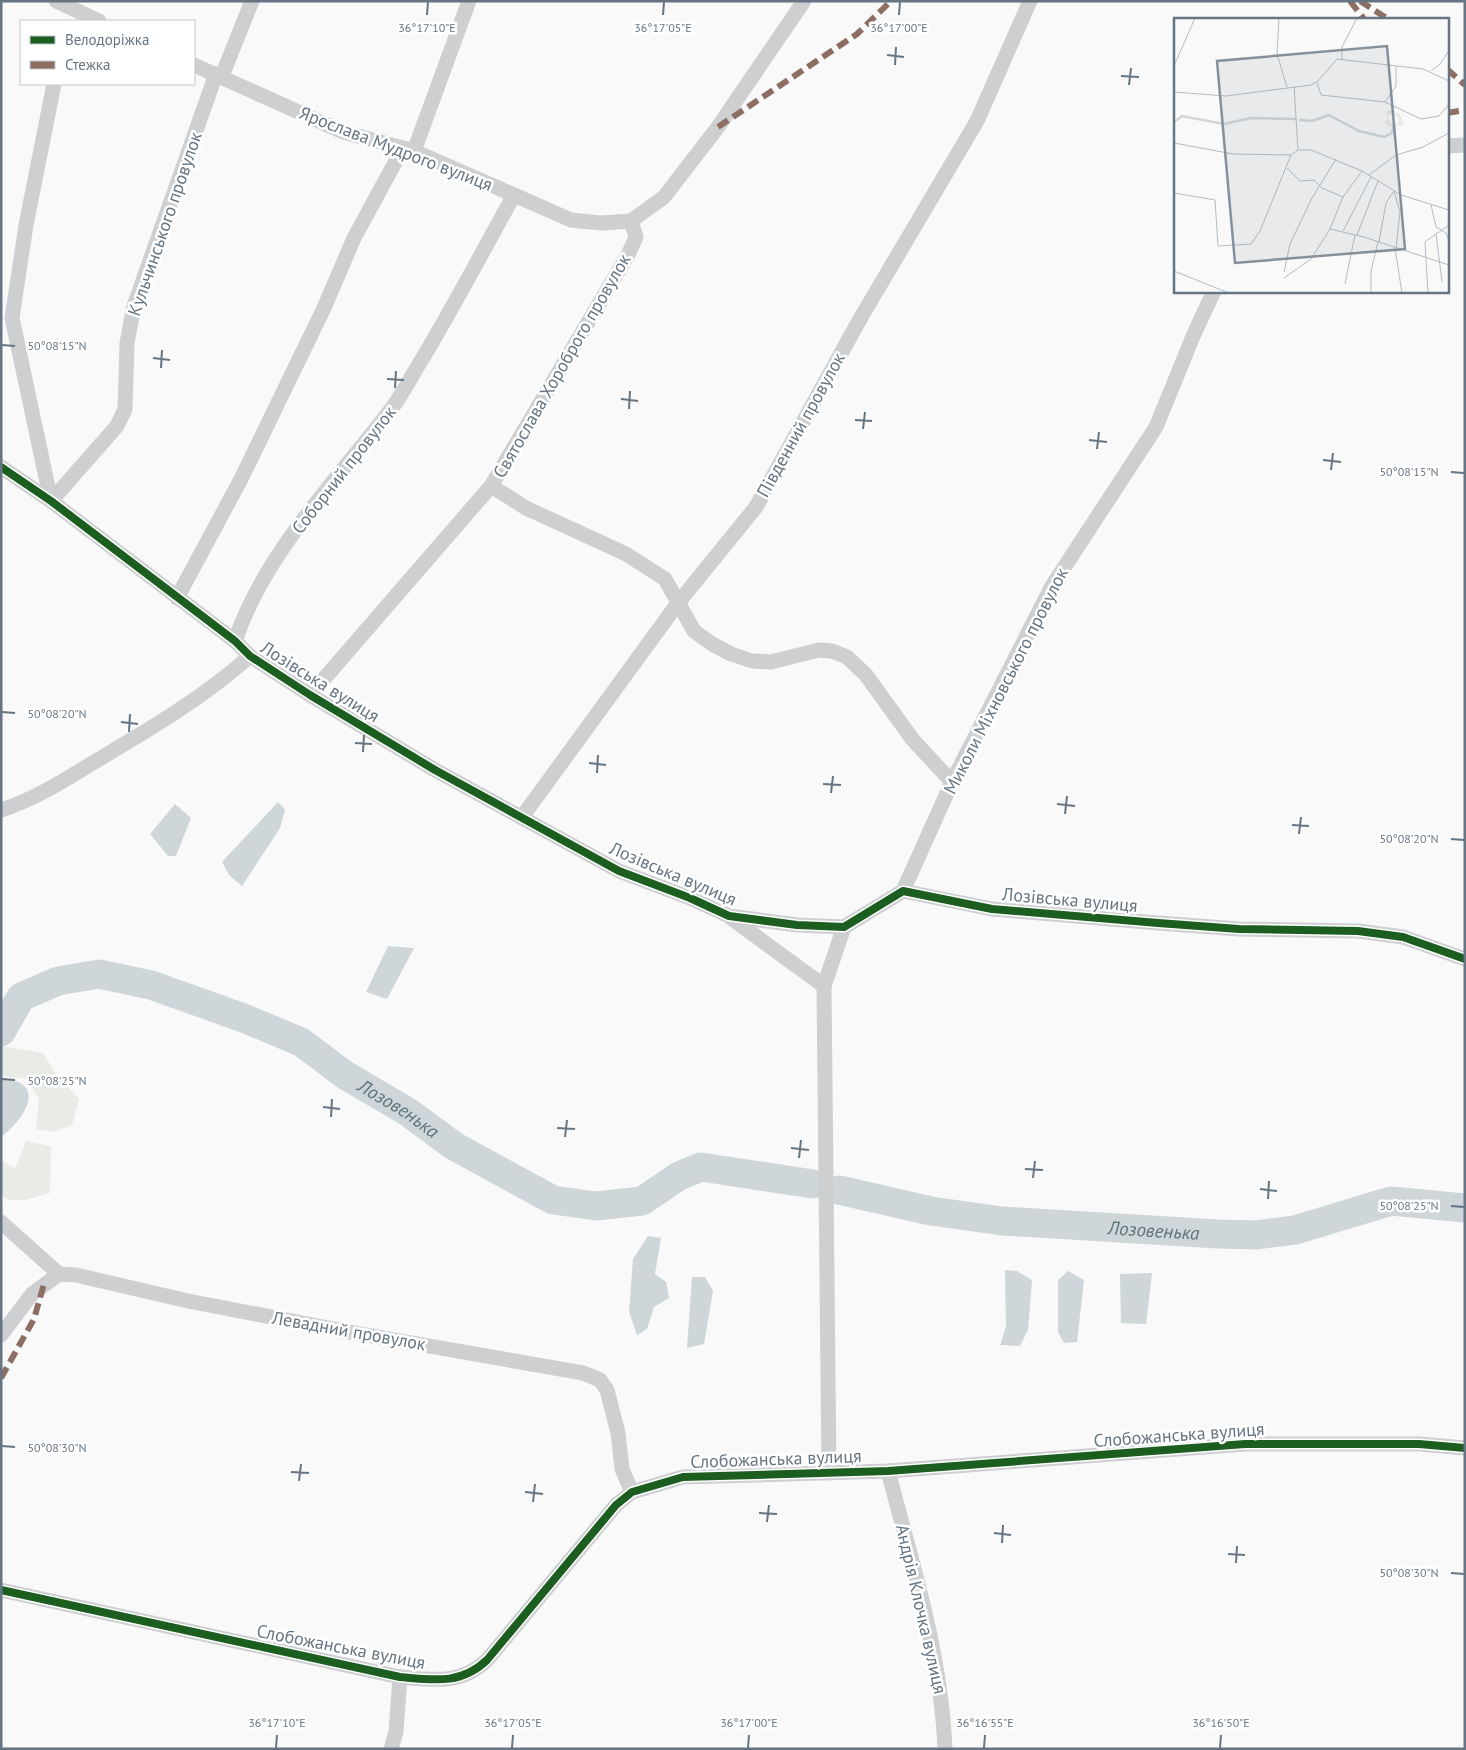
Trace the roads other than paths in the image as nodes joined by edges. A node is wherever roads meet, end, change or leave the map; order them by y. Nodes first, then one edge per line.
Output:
1 (56, 1) edge
2 (252, 1) edge
3 (470, 1) edge
4 (804, 1) edge
5 (1030, 1) edge
6 (84, 13) edge
7 (195, 65) edge
8 (219, 75) junction
9 (54, 85) edge
10 (1465, 145) edge
11 (1448, 146) edge
12 (408, 150) junction
13 (514, 195) junction
14 (631, 221) junction
15 (1214, 292) edge
16 (1, 467) edge
17 (492, 486) junction
18 (51, 501) junction
19 (177, 598) junction
20 (678, 603) junction
21 (235, 642) junction
22 (250, 656) junction
23 (310, 695) junction
24 (952, 782) junction
25 (1, 810) edge
26 (522, 817) junction
27 (903, 891) junction
28 (729, 916) junction
29 (844, 927) junction
30 (1465, 959) edge
31 (824, 986) junction
32 (1, 1222) edge
33 (59, 1274) junction
34 (1, 1336) edge
35 (1465, 1448) edge
36 (888, 1471) junction
37 (829, 1473) junction
38 (632, 1492) junction
39 (1, 1590) edge
40 (400, 1677) junction
41 (391, 1749) edge
42 (945, 1749) edge

1 - 6 street
2 - 8 street, Кульчинського провулок
3 - 12 street
4 - 14 street
5 - 20 street, Південний провулок
7 - 8 street, Ярослава Мудрого вулиця
8 - 12 street, Ярослава Мудрого вулиця
8 - 18 street, Кульчинського провулок
9 - 18 street
10 - 11 street
12 - 13 street, Ярослава Мудрого вулиця
12 - 19 street
13 - 14 street, Ярослава Мудрого вулиця
13 - 21 street, Соборний провулок
14 - 17 street, Святослава Хороброго провулок
15 - 24 street, Миколи Міхновського провулок
16 - 18 street, Лозівська вулиця
17 - 20 street
17 - 23 street, Святослава Хороброго провулок
18 - 19 street, Лозівська вулиця
19 - 21 street, Лозівська вулиця
20 - 24 street
20 - 26 street, Південний провулок
21 - 22 street, Лозівська вулиця
22 - 23 street, Лозівська вулиця
22 - 25 street
23 - 26 street, Лозівська вулиця
24 - 27 street, Миколи Міхновського провулок
26 - 28 street, Лозівська вулиця
27 - 29 street
27 - 30 street, Лозівська вулиця
28 - 29 street, Лозівська вулиця
28 - 31 street
29 - 31 street
31 - 37 street
32 - 33 street
33 - 34 street
33 - 38 street, Левадний провулок
35 - 36 street, Слобожанська вулиця
36 - 37 street, Слобожанська вулиця
36 - 42 street, Андрія Клочка вулиця
37 - 38 street, Слобожанська вулиця
38 - 40 street, Слобожанська вулиця
39 - 40 street, Слобожанська вулиця
40 - 41 street

